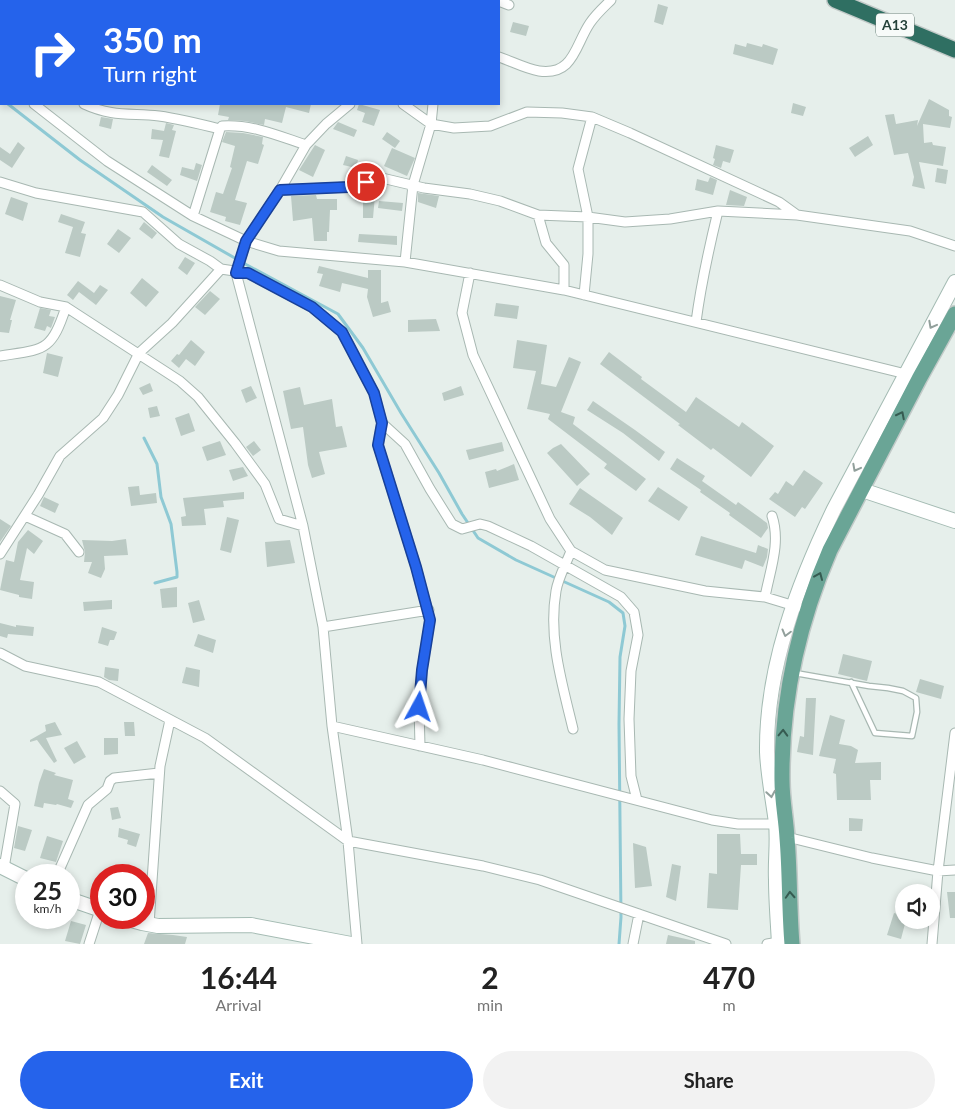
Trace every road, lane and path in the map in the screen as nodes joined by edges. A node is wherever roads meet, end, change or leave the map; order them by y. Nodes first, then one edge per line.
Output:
1 (611, 0) edge
2 (835, 0) edge
3 (500, 2) edge
4 (509, 5) dead end
5 (955, 50) edge
6 (500, 57) edge
7 (35, 105) edge
8 (86, 105) edge
9 (349, 105) edge
10 (404, 105) edge
11 (433, 105) edge
12 (592, 117) junction
13 (430, 124) junction
14 (220, 129) junction
15 (306, 145) junction
16 (0, 182) edge
17 (413, 184) junction
18 (280, 190) junction
19 (718, 210) junction
20 (797, 215) junction
21 (193, 216) junction
22 (538, 216) junction
23 (588, 217) junction
24 (246, 241) junction
25 (955, 246) edge
26 (405, 262) junction
27 (221, 269) junction
28 (236, 270) junction
29 (470, 273) junction
30 (955, 282) edge
31 (0, 284) edge
32 (564, 290) junction
33 (584, 295) junction
34 (66, 307) junction
35 (955, 314) edge
36 (696, 322) junction
37 (140, 353) junction
38 (0, 356) edge
39 (913, 376) junction
40 (382, 423) junction
41 (862, 490) junction
42 (25, 516) junction
43 (772, 516) dead end
44 (955, 521) edge
45 (303, 526) junction
46 (571, 551) junction
47 (79, 552) dead end
48 (0, 554) edge
49 (564, 570) junction
50 (765, 597) junction
51 (800, 608) junction
52 (429, 610) junction
53 (323, 627) junction
54 (0, 653) edge
55 (791, 673) junction
56 (851, 682) junction
57 (170, 720) junction
58 (332, 726) junction
59 (573, 729) dead end
60 (955, 733) edge
61 (420, 746) junction
62 (954, 754) edge
63 (160, 773) junction
64 (0, 791) edge
65 (638, 800) junction
66 (776, 824) junction
67 (787, 837) junction
68 (348, 841) junction
69 (63, 864) edge
70 (153, 864) edge
71 (2, 867) edge
72 (955, 870) edge
73 (938, 871) junction
74 (15, 874) edge
75 (639, 914) junction
76 (155, 925) edge
77 (94, 929) edge
78 (89, 944) edge
79 (351, 944) edge
80 (358, 944) edge
81 (633, 944) edge
82 (726, 944) edge
83 (779, 944) edge
84 (932, 944) edge

1 - 6 street
2 - 5 highway, A13
3 - 4 street
7 - 21 street
8 - 14 street
9 - 15 street
10 - 13 street
11 - 13 street
12 - 13 street
12 - 20 street
12 - 23 street
13 - 17 street
14 - 15 street
14 - 21 street
15 - 18 street
16 - 27 street
17 - 18 street
17 - 22 street
17 - 26 street
18 - 24 street
19 - 20 street
19 - 23 street
19 - 36 street
20 - 25 street
21 - 24 street
22 - 23 street
22 - 32 street
23 - 33 street
24 - 26 street
24 - 28 street
26 - 29 street
27 - 28 street
27 - 37 street
28 - 40 street
28 - 45 street
29 - 32 street
29 - 46 street
30 -> 39 main road
31 - 34 street
32 - 33 street
33 - 36 street
34 - 37 street
34 - 38 street
35 - 39 main road
36 - 39 street
37 - 42 street
37 - 45 street
41 -> 39 main road
39 -> 51 main road
40 - 49 street
40 - 52 street
41 - 44 main road
51 -> 41 main road
42 - 47 street
42 - 48 street
43 - 50 street
45 - 53 street
46 - 49 street
46 - 50 street
49 - 59 street
49 - 65 street
50 - 51 street
51 - 55 main road
51 -> 66 main road
52 - 53 street
52 - 61 street
53 - 58 street
54 - 57 street
55 - 56 lane
67 -> 55 main road
56 - 56 lane
57 - 63 street
57 - 68 street
58 - 61 street
58 - 68 street
60 - 62 street
61 - 65 street
62 - 73 street
63 - 69 street
63 - 70 street
64 - 71 street
65 - 66 street
66 - 83 main road
67 - 73 street
83 -> 67 main road
68 - 75 street
68 - 80 street
71 - 74 main road
72 - 73 street
73 - 84 street
75 - 81 street
75 - 82 street
76 - 79 main road
77 - 78 street

